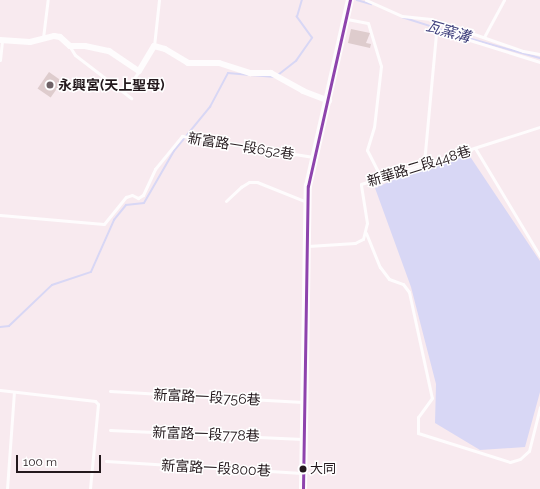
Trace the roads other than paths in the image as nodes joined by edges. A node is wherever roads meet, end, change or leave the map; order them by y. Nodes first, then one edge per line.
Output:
1 (48, 0) edge
2 (159, 0) edge
3 (350, 0) edge
4 (366, 0) edge
5 (504, 0) edge
6 (347, 19) junction
7 (446, 25) junction
8 (444, 32) junction
9 (484, 37) junction
10 (1, 40) edge
11 (42, 40) junction
12 (70, 46) junction
13 (154, 46) junction
14 (540, 54) edge
15 (0, 60) edge
16 (540, 62) edge
17 (140, 71) junction
18 (125, 91) junction
19 (131, 98) dead end
20 (329, 101) junction
21 (540, 127) edge
22 (475, 148) junction
23 (314, 158) junction
24 (424, 163) junction
25 (381, 177) junction
26 (226, 202) dead end
27 (307, 202) junction
28 (0, 215) edge
29 (366, 233) junction
30 (307, 246) junction
31 (540, 256) edge
32 (0, 390) edge
33 (110, 391) dead end
34 (14, 392) junction
35 (303, 402) junction
36 (540, 407) edge
37 (110, 430) dead end
38 (303, 440) junction
39 (106, 461) dead end
40 (302, 472) junction
41 (7, 489) edge
42 (90, 489) edge
43 (303, 489) edge

1 - 11 lane
2 - 13 lane
3 - 6 street
4 - 7 lane
5 - 9 lane
6 - 20 street
6 - 25 lane
7 - 8 lane
7 - 9 lane
8 - 16 lane
8 - 24 lane
9 - 14 lane
10 - 11 street
10 - 15 lane
11 - 12 street
12 - 17 street
12 - 18 lane
13 - 17 street
13 - 20 street
17 - 18 lane
18 - 19 lane
20 - 23 street
21 - 22 lane, 新華路二段448巷
22 - 24 lane, 新華路二段448巷
22 - 31 lane
23 - 27 street
23 - 28 lane, 新富路一段652巷
24 - 25 lane, 新華路二段448巷
25 - 29 lane, 新華路二段448巷
26 - 27 lane
27 - 30 street
29 - 30 lane
29 - 36 lane
30 - 35 street
32 - 34 lane
33 - 35 lane, 新富路一段756巷
34 - 41 lane
34 - 42 lane
35 - 38 street
37 - 38 lane, 新富路一段778巷
38 - 40 street
39 - 40 lane, 新富路一段800巷
40 - 43 street

